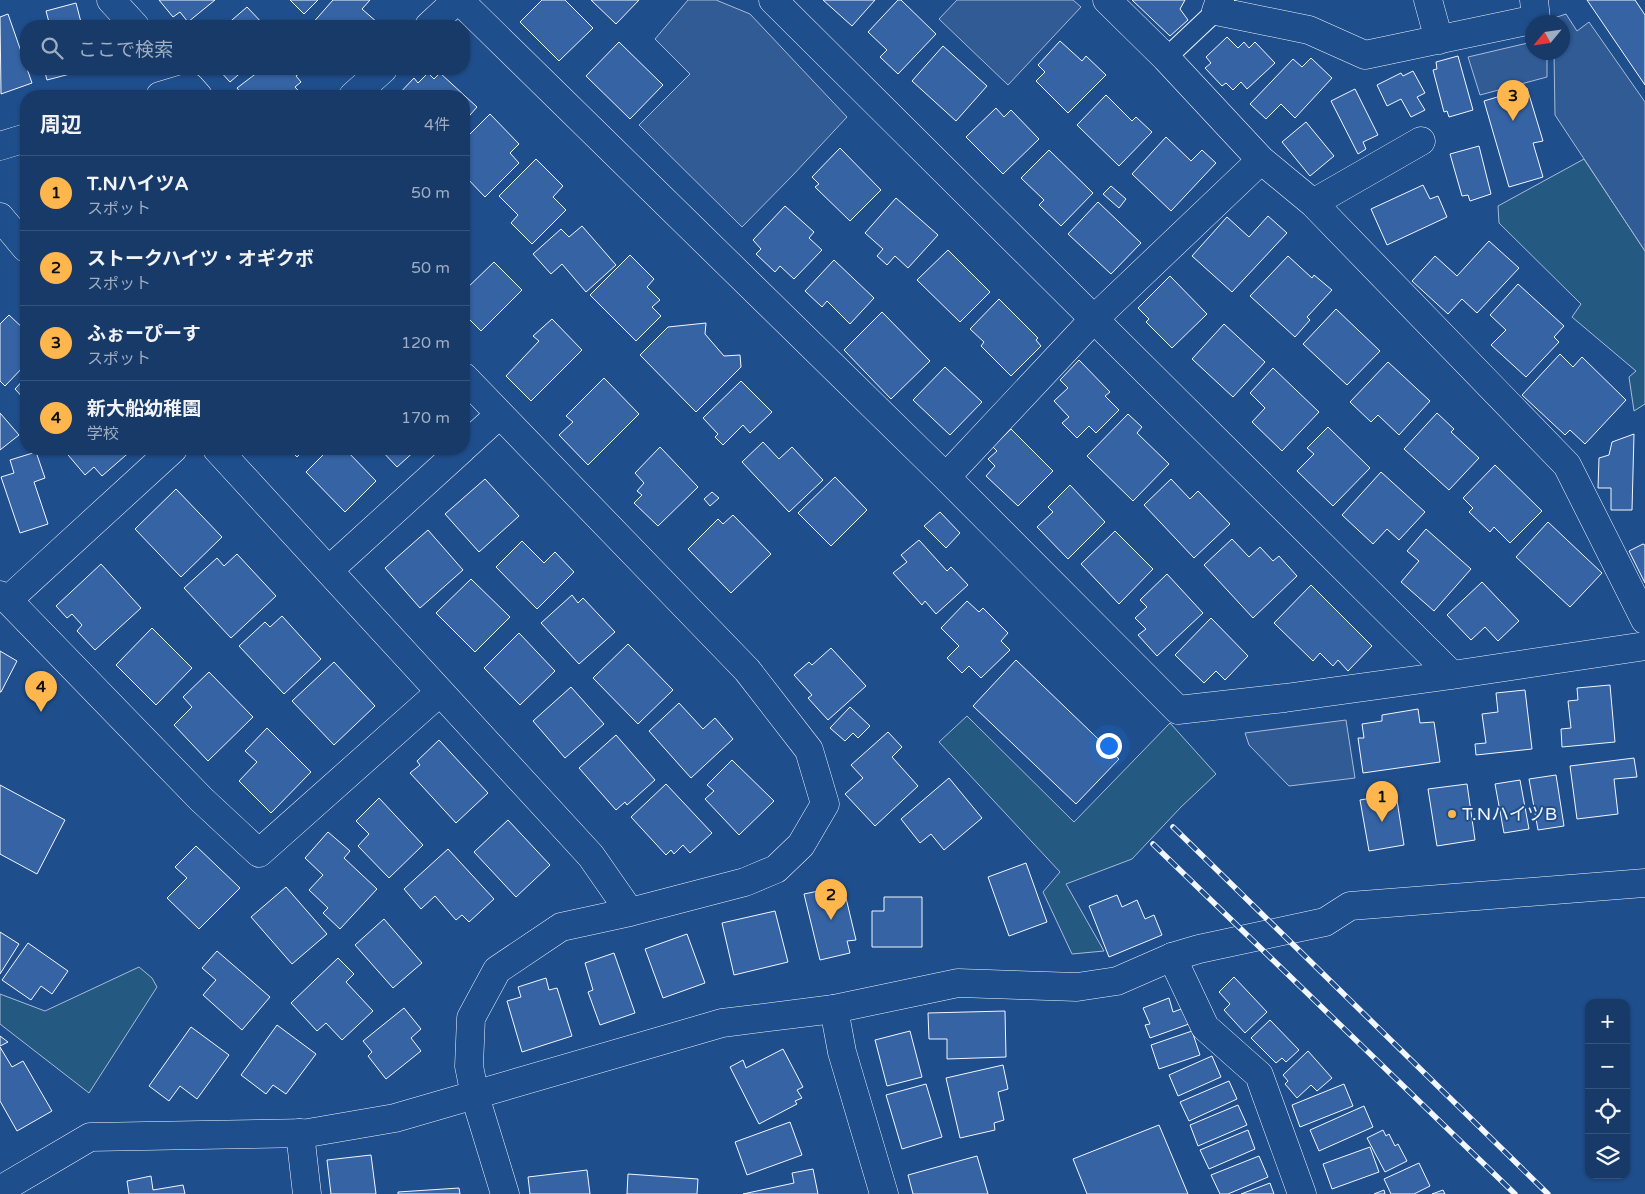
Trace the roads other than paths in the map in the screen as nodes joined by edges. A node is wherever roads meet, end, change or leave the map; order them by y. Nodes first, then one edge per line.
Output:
1 (111, 0) edge
2 (773, 0) edge
3 (1107, 0) edge
4 (1428, 0) edge
5 (1534, 0) edge
6 (1218, 5) edge
7 (446, 7) edge
8 (129, 20) edge
9 (460, 20) edge
10 (470, 30) edge
11 (1439, 40) junction
12 (1166, 58) junction
13 (376, 75) edge
14 (187, 84) edge
15 (174, 90) edge
16 (360, 90) edge
17 (20, 140) edge
18 (1421, 141) dead end
19 (0, 146) edge
20 (1261, 160) junction
21 (1313, 203) junction
22 (0, 217) edge
23 (20, 241) edge
24 (1093, 320) junction
25 (470, 384) edge
26 (499, 415) junction
27 (470, 442) edge
28 (166, 455) edge
29 (223, 455) edge
30 (455, 455) edge
31 (946, 477) junction
32 (330, 570) junction
33 (4, 598) edge
34 (1645, 620) edge
35 (1645, 646) edge
36 (1452, 675) junction
37 (440, 692) junction
38 (1645, 883) edge
39 (630, 912) junction
40 (1172, 957) junction
41 (834, 1009) junction
42 (475, 1096) junction
43 (300, 1132) junction
44 (0, 1190) edge
45 (307, 1194) edge
46 (505, 1194) edge
47 (884, 1194) edge
48 (1302, 1194) edge

1 - 8 street
2 - 24 street
3 - 12 street
4 - 11 street
5 - 11 street
6 - 11 street
6 - 12 lane
7 - 9 street
10 - 31 street
12 - 20 street
13 - 16 street
14 - 15 street
17 - 19 street
18 - 21 street
20 - 21 street
20 - 24 street
21 - 34 street
22 - 23 street
24 - 31 street
24 - 36 street
25 - 26 street
26 - 27 street
26 - 39 street
28 - 33 street
29 - 32 street
30 - 32 street
31 - 36 street
32 - 37 street
33 - 37 street
35 - 36 street
37 - 39 street
38 - 40 street
39 - 42 street
40 - 41 street
40 - 48 street
41 - 42 street
41 - 47 street
42 - 43 street
42 - 46 street
43 - 44 street
43 - 45 street

